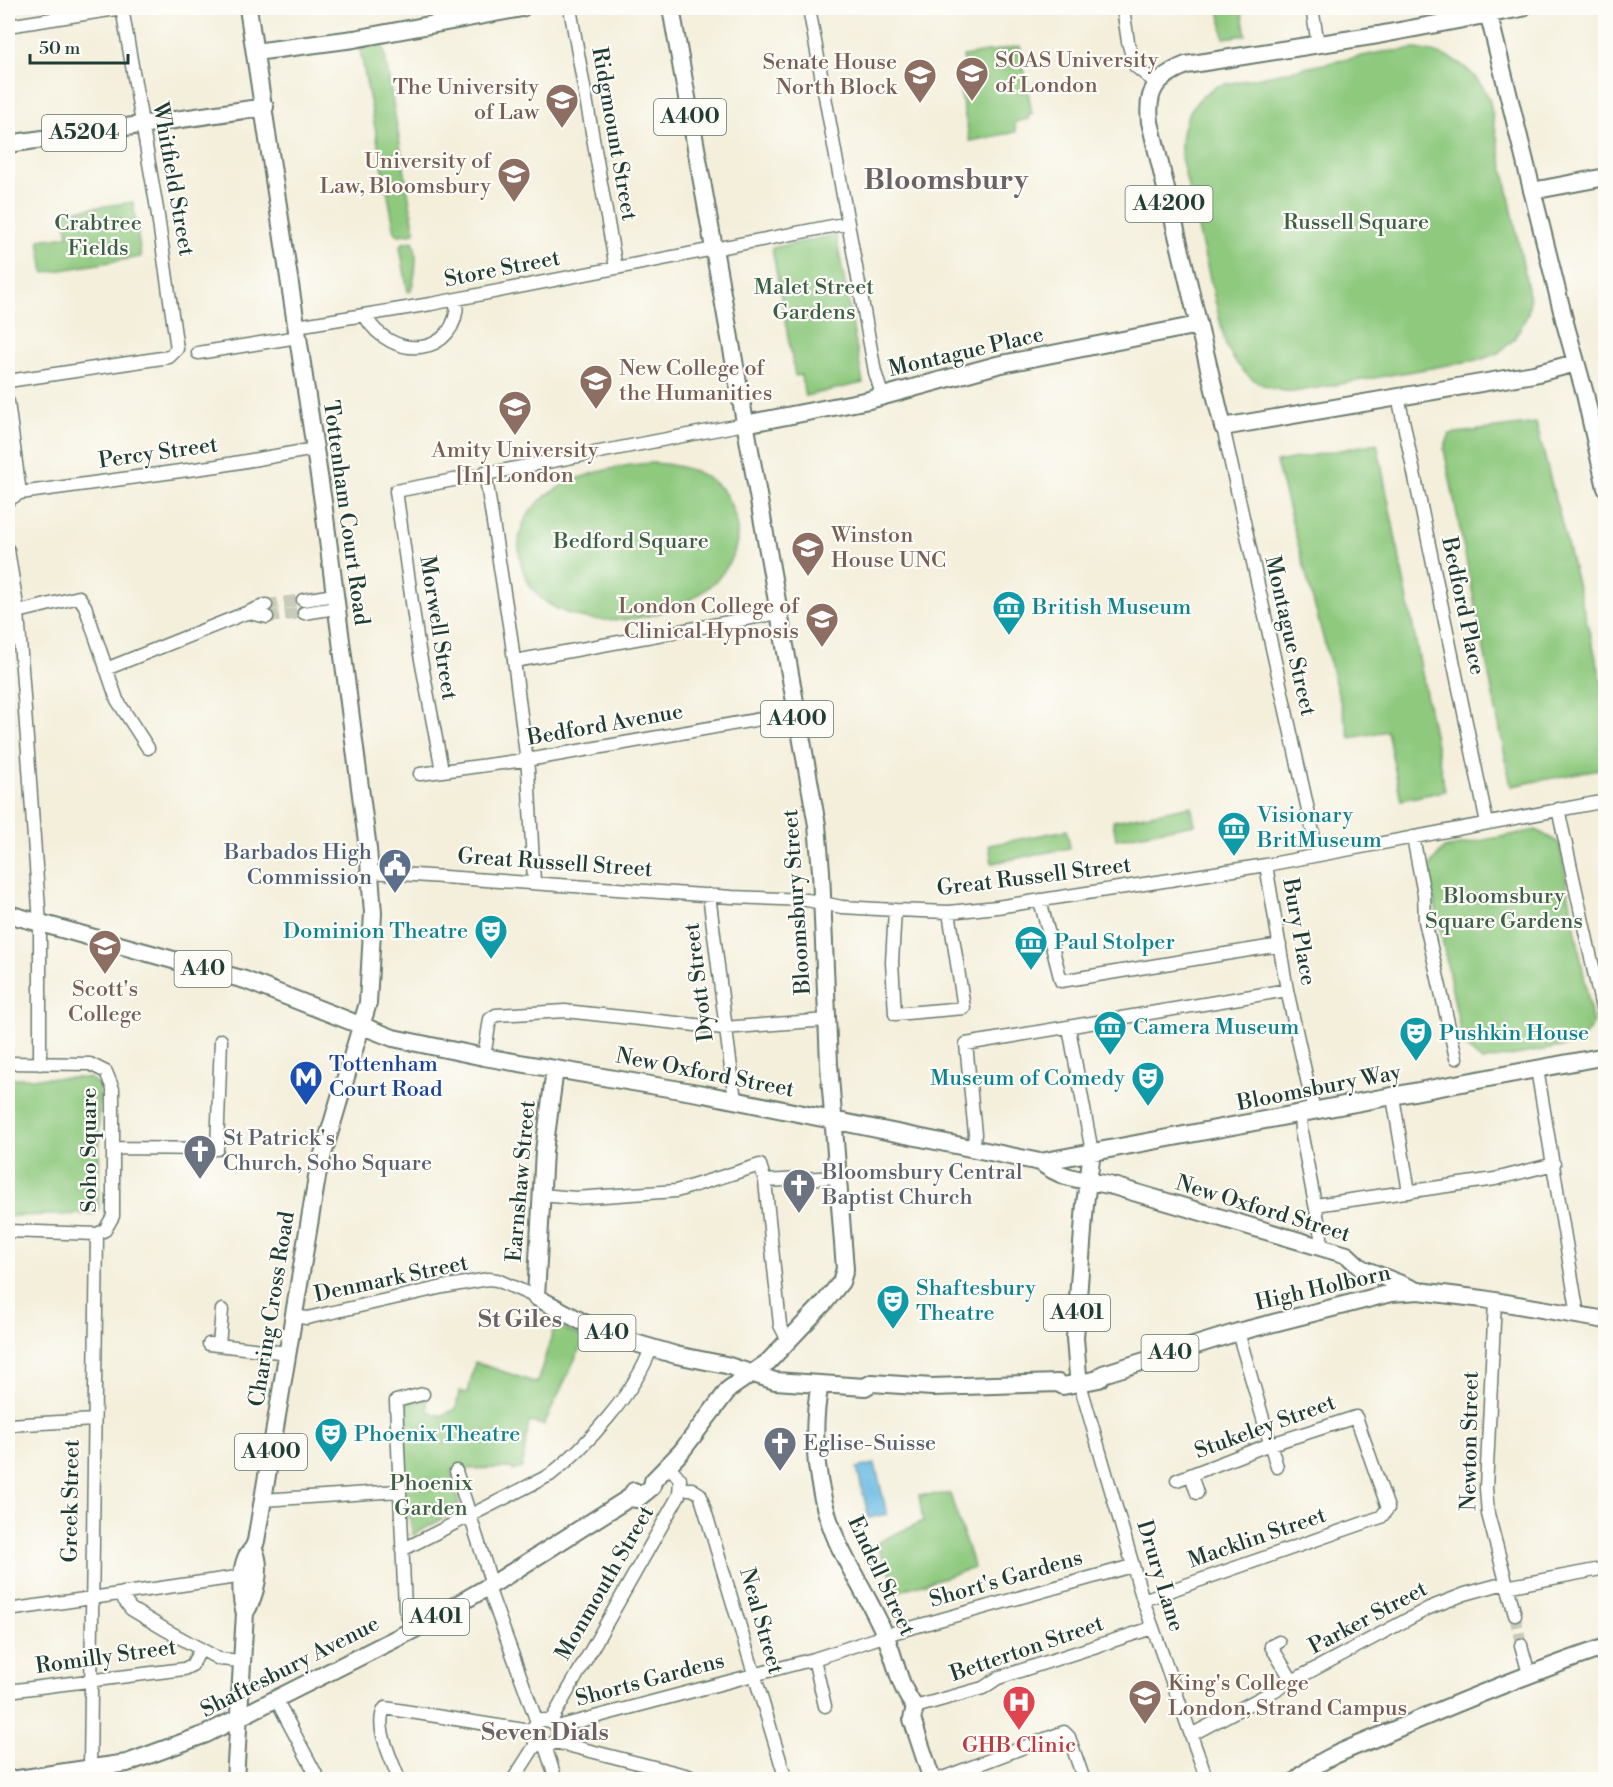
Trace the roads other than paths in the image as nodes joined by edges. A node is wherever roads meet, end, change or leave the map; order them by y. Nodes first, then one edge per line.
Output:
1 (122, 8) edge
2 (248, 8) edge
3 (522, 8) edge
4 (570, 8) edge
5 (671, 8) edge
6 (809, 8) edge
7 (1123, 8) edge
8 (1312, 8) edge
9 (1522, 8) edge
10 (498, 10) edge
11 (1488, 11) edge
12 (8, 26) edge
13 (1318, 44) junction
14 (255, 51) junction
15 (1156, 83) junction
16 (265, 107) junction
17 (142, 124) junction
18 (8, 144) edge
19 (1605, 177) edge
20 (1532, 191) junction
21 (848, 223) junction
22 (715, 249) junction
23 (616, 268) junction
24 (457, 299) junction
25 (365, 316) junction
26 (1198, 325) junction
27 (297, 332) junction
28 (198, 353) dead end
29 (1576, 363) junction
30 (8, 381) edge
31 (882, 395) junction
32 (1398, 396) junction
33 (8, 402) edge
34 (745, 424) junction
35 (1223, 427) junction
36 (315, 449) junction
37 (485, 472) junction
38 (1605, 488) edge
39 (20, 493) junction
40 (8, 500) edge
41 (8, 550) edge
42 (335, 601) junction
43 (303, 606) tunnel mouth
44 (266, 611) tunnel mouth
45 (18, 612) junction
46 (778, 613) junction
47 (515, 661) junction
48 (106, 669) junction
49 (795, 713) junction
50 (148, 748) dead end
51 (525, 760) junction
52 (442, 770) junction
53 (420, 774) dead end
54 (1605, 801) edge
55 (1558, 809) junction
56 (1487, 824) junction
57 (1413, 837) junction
58 (1318, 855) junction
59 (1266, 865) junction
60 (371, 872) junction
61 (534, 882) junction
62 (709, 895) junction
63 (1040, 900) junction
64 (822, 902) junction
65 (895, 910) junction
66 (950, 912) junction
67 (8, 914) edge
68 (40, 929) junction
69 (1280, 945) junction
70 (1287, 990) junction
71 (827, 1020) junction
72 (1605, 1026) edge
73 (362, 1027) junction
74 (724, 1028) junction
75 (1069, 1028) junction
76 (221, 1040) dead end
77 (1605, 1056) edge
78 (484, 1057) junction
79 (1456, 1058) dead end
80 (8, 1063) edge
81 (40, 1064) junction
82 (555, 1069) junction
83 (1537, 1069) junction
84 (1393, 1097) junction
85 (735, 1100) junction
86 (1307, 1112) junction
87 (834, 1119) junction
88 (113, 1148) junction
89 (973, 1149) junction
90 (1092, 1152) junction
91 (1040, 1162) junction
92 (1554, 1164) junction
93 (838, 1177) junction
94 (765, 1181) junction
95 (1088, 1181) junction
96 (1409, 1192) junction
97 (541, 1196) junction
98 (1316, 1205) junction
99 (8, 1232) edge
100 (97, 1234) junction
101 (1320, 1248) junction
102 (1360, 1268) junction
103 (1419, 1291) junction
104 (536, 1297) junction
105 (1495, 1301) junction
106 (1344, 1304) junction
107 (222, 1310) dead end
108 (1578, 1315) junction
109 (293, 1316) junction
110 (1605, 1320) edge
111 (1238, 1332) junction
112 (788, 1341) junction
113 (651, 1348) junction
114 (288, 1353) junction
115 (752, 1374) junction
116 (820, 1377) junction
117 (1078, 1379) junction
118 (423, 1394) dead end
119 (94, 1420) junction
120 (8, 1425) edge
121 (1269, 1444) junction
122 (669, 1466) junction
123 (1277, 1467) dead end
124 (456, 1471) dead end
125 (1191, 1475) junction
126 (1177, 1480) dead end
127 (681, 1489) junction
128 (399, 1491) junction
129 (1197, 1493) dead end
130 (263, 1500) junction
131 (1385, 1514) joint
132 (468, 1516) junction
133 (254, 1550) junction
134 (402, 1550) junction
135 (1132, 1566) junction
136 (1599, 1569) edge
137 (244, 1576) junction
138 (1506, 1585) junction
139 (490, 1586) junction
140 (123, 1593) junction
141 (91, 1599) junction
142 (1143, 1600) junction
143 (8, 1610) edge
144 (245, 1613) junction
145 (1515, 1615) tunnel mouth
146 (1152, 1628) junction
147 (413, 1630) junction
148 (892, 1633) junction
149 (1279, 1642) dead end
150 (1521, 1645) tunnel mouth
151 (1605, 1647) edge
152 (201, 1649) junction
153 (814, 1659) junction
154 (242, 1661) junction
155 (755, 1674) junction
156 (1528, 1674) junction
157 (91, 1681) junction
158 (1293, 1682) junction
159 (8, 1691) edge
160 (276, 1699) junction
161 (825, 1706) dead end
162 (915, 1707) junction
163 (238, 1719) junction
164 (554, 1724) junction
165 (534, 1726) junction
166 (1191, 1735) junction
167 (545, 1744) junction
168 (90, 1770) junction
169 (19, 1779) edge
170 (235, 1779) edge
171 (320, 1779) edge
172 (399, 1779) edge
173 (513, 1779) edge
174 (556, 1779) edge
175 (705, 1779) edge
176 (786, 1779) edge
177 (932, 1779) edge
178 (937, 1779) edge
179 (1084, 1779) edge
180 (1207, 1779) edge
181 (1297, 1779) edge

1 - 12 street
1 - 17 street, Whitfield Street
2 - 14 main road, Tottenham Court Road
3 - 10 main road
4 - 23 street, Ridgmount Street
5 - 22 main road, A400
6 - 21 street
7 - 15 street
8 - 13 street
9 - 11 main road
10 - 14 main road
11 - 13 main road
11 - 20 main road
13 - 15 main road
14 - 16 main road, Tottenham Court Road
15 - 26 main road, A4200
16 - 17 main road, A5204
16 - 27 main road, Tottenham Court Road
17 - 18 main road, A5204
17 - 30 street, Whitfield Street
19 - 20 main road
20 - 29 main road
21 - 22 street, Store Street
21 - 31 street
22 - 23 street, Store Street
22 - 34 main road, A400
23 - 24 street, Store Street
24 - 25 street, Store Street
24 - 25 street
25 - 27 street, Store Street
26 - 31 main road, Montague Place
26 - 35 main road, A4200
27 - 28 street, Store Street
27 - 36 main road, Tottenham Court Road
29 - 32 main road
29 - 38 main road
31 - 34 main road, Montague Place
32 - 35 main road
32 - 56 street, Bedford Place
33 - 39 street
34 - 37 street
34 - 46 main road, A400
35 - 58 street, Montague Street
36 - 39 street, Percy Street
36 - 42 main road, Tottenham Court Road
37 - 47 street
37 - 52 street, Morwell Street
39 - 40 street, Percy Street
41 - 45 street
42 - 43 street
42 - 60 main road, Tottenham Court Road
44 - 48 street
45 - 48 street
45 - 68 street
46 - 47 street
46 - 49 main road, Bloomsbury Street / A400
47 - 51 street
48 - 50 street
49 - 51 street, Bedford Avenue
49 - 64 main road, Bloomsbury Street / A400
51 - 52 street, Bedford Avenue
51 - 61 street
52 - 53 street, Bedford Avenue
54 - 55 street, Great Russell Street
55 - 56 street, Great Russell Street
55 - 72 street
56 - 57 street, Great Russell Street
57 - 58 street, Great Russell Street
57 - 79 street
58 - 59 street, Great Russell Street
59 - 63 street, Great Russell Street
59 - 69 street, Bury Place
60 - 61 street, Great Russell Street
60 - 73 main road, Tottenham Court Road
61 - 62 street, Great Russell Street
62 - 64 street, Great Russell Street
62 - 74 street, Dyott Street
63 - 66 street, Great Russell Street
63 - 69 street
64 - 65 street, Great Russell Street
64 - 71 main road, Bloomsbury Street / A400
65 - 66 street, Great Russell Street
65 - 66 street
67 - 68 main road, A40
68 - 73 main road, A40
68 - 81 street
69 - 70 street, Bury Place
70 - 75 street
70 - 86 street, Bury Place
71 - 74 street
71 - 87 main road, Bloomsbury Street / A400
73 - 78 main road, New Oxford Street / A40
73 - 109 main road, Charing Cross Road / A400
74 - 78 street
74 - 85 street, Dyott Street
75 - 89 street
75 - 90 street
76 - 88 street
77 - 83 main road, Bloomsbury Way / A40
78 - 82 main road, New Oxford Street / A40
80 - 81 street, Soho Square
81 - 88 street, Soho Square
82 - 85 main road, New Oxford Street / A40
82 - 97 main road, Earnshaw Street
83 - 84 main road, Bloomsbury Way / A40
83 - 92 street
84 - 86 main road, Bloomsbury Way / A40
84 - 96 street
85 - 87 main road, New Oxford Street / A40
86 - 90 main road, Bloomsbury Way / A40
86 - 98 street, Bury Place
87 - 89 main road, New Oxford Street / A40
87 - 93 main road, Shaftesbury Avenue / A400
88 - 100 street, Soho Square
89 - 91 main road, New Oxford Street / A40
90 - 91 main road, Bloomsbury Way / A40
90 - 95 main road, A401
91 - 95 main road, New Oxford Street
92 - 96 street
92 - 108 street
93 - 94 street
93 - 112 main road, Shaftesbury Avenue / A400
94 - 97 street
94 - 112 street
95 - 101 main road, New Oxford Street
95 - 117 main road, A401
96 - 98 street
97 - 104 main road, Earnshaw Street
98 - 101 street, Bury Place
99 - 100 street, Soho Square
100 - 119 street, Greek Street
101 - 102 main road, New Oxford Street
102 - 103 main road, New Oxford Street
102 - 106 main road
103 - 105 main road, High Holborn / A40
103 - 106 main road, High Holborn / A40
104 - 109 street, Denmark Street
104 - 113 main road, A40
105 - 108 main road, High Holborn / A40
105 - 138 street, Newton Street
106 - 111 main road, High Holborn / A40
107 - 114 street
108 - 110 main road, High Holborn / A40
109 - 114 main road, Charing Cross Road / A400
111 - 117 main road, High Holborn / A40
111 - 121 street
112 - 115 main road, Shaftesbury Avenue / A400
113 - 115 main road, A40
113 - 132 street
114 - 130 main road, Charing Cross Road / A400
115 - 116 main road
115 - 122 main road, Shaftesbury Avenue / A401
116 - 117 main road
116 - 148 main road, Endell Street
117 - 135 street, Drury Lane
118 - 128 street
119 - 120 street
119 - 141 street, Greek Street
121 - 123 street
121 - 125 street, Stukeley Street
121 - 131 street, Stukeley Street
122 - 127 street, Monmouth Street
122 - 139 main road, Shaftesbury Avenue / A401
124 - 132 street
125 - 126 street, Stukeley Street
125 - 129 street, Stukeley Street
127 - 155 street, Neal Street
127 - 164 street, Monmouth Street
128 - 130 street
128 - 134 street
130 - 133 main road, Charing Cross Road / A400
131 - 142 street, Macklin Street
132 - 134 street
132 - 139 street
133 - 137 main road, Charing Cross Road / A400
133 - 144 main road, A400
134 - 147 street
135 - 142 street, Drury Lane
135 - 148 street, Short's Gardens
136 - 138 street, Parker Street
137 - 140 street
137 - 144 main road, Charing Cross Road / A400
138 - 145 street, Newton Street
138 - 158 street, Parker Street
139 - 147 main road, Shaftesbury Avenue / A401
139 - 165 street
140 - 141 street
140 - 152 street
141 - 143 street
141 - 157 street, Greek Street
142 - 146 street, Drury Lane
144 - 154 main road, Charing Cross Road / A400
146 - 162 street, Betterton Street
146 - 166 street, Drury Lane
147 - 160 main road, Shaftesbury Avenue / A401
148 - 153 street, Short's Gardens
148 - 162 main road, Endell Street
149 - 158 street
150 - 156 street
151 - 156 main road
152 - 154 street
152 - 157 street, Romilly Street
153 - 155 street, Short's Gardens
153 - 161 street
154 - 163 main road, Charing Cross Road / A400
155 - 164 street, Shorts Gardens
155 - 176 street, Neal Street
156 - 181 main road
157 - 159 street, Romilly Street
157 - 168 street, Greek Street
158 - 166 street, Parker Street
160 - 163 main road, Shaftesbury Avenue / A401
160 - 171 street
162 - 177 main road, Endell Street
163 - 168 main road, Shaftesbury Avenue / A401
163 - 170 main road, Charing Cross Road / A400
164 - 165 street
164 - 167 street
165 - 167 street
165 - 172 street
166 - 180 street, Drury Lane
167 - 173 street
167 - 174 street
167 - 175 street
168 - 169 main road, Shaftesbury Avenue / A401
178 - 179 street

